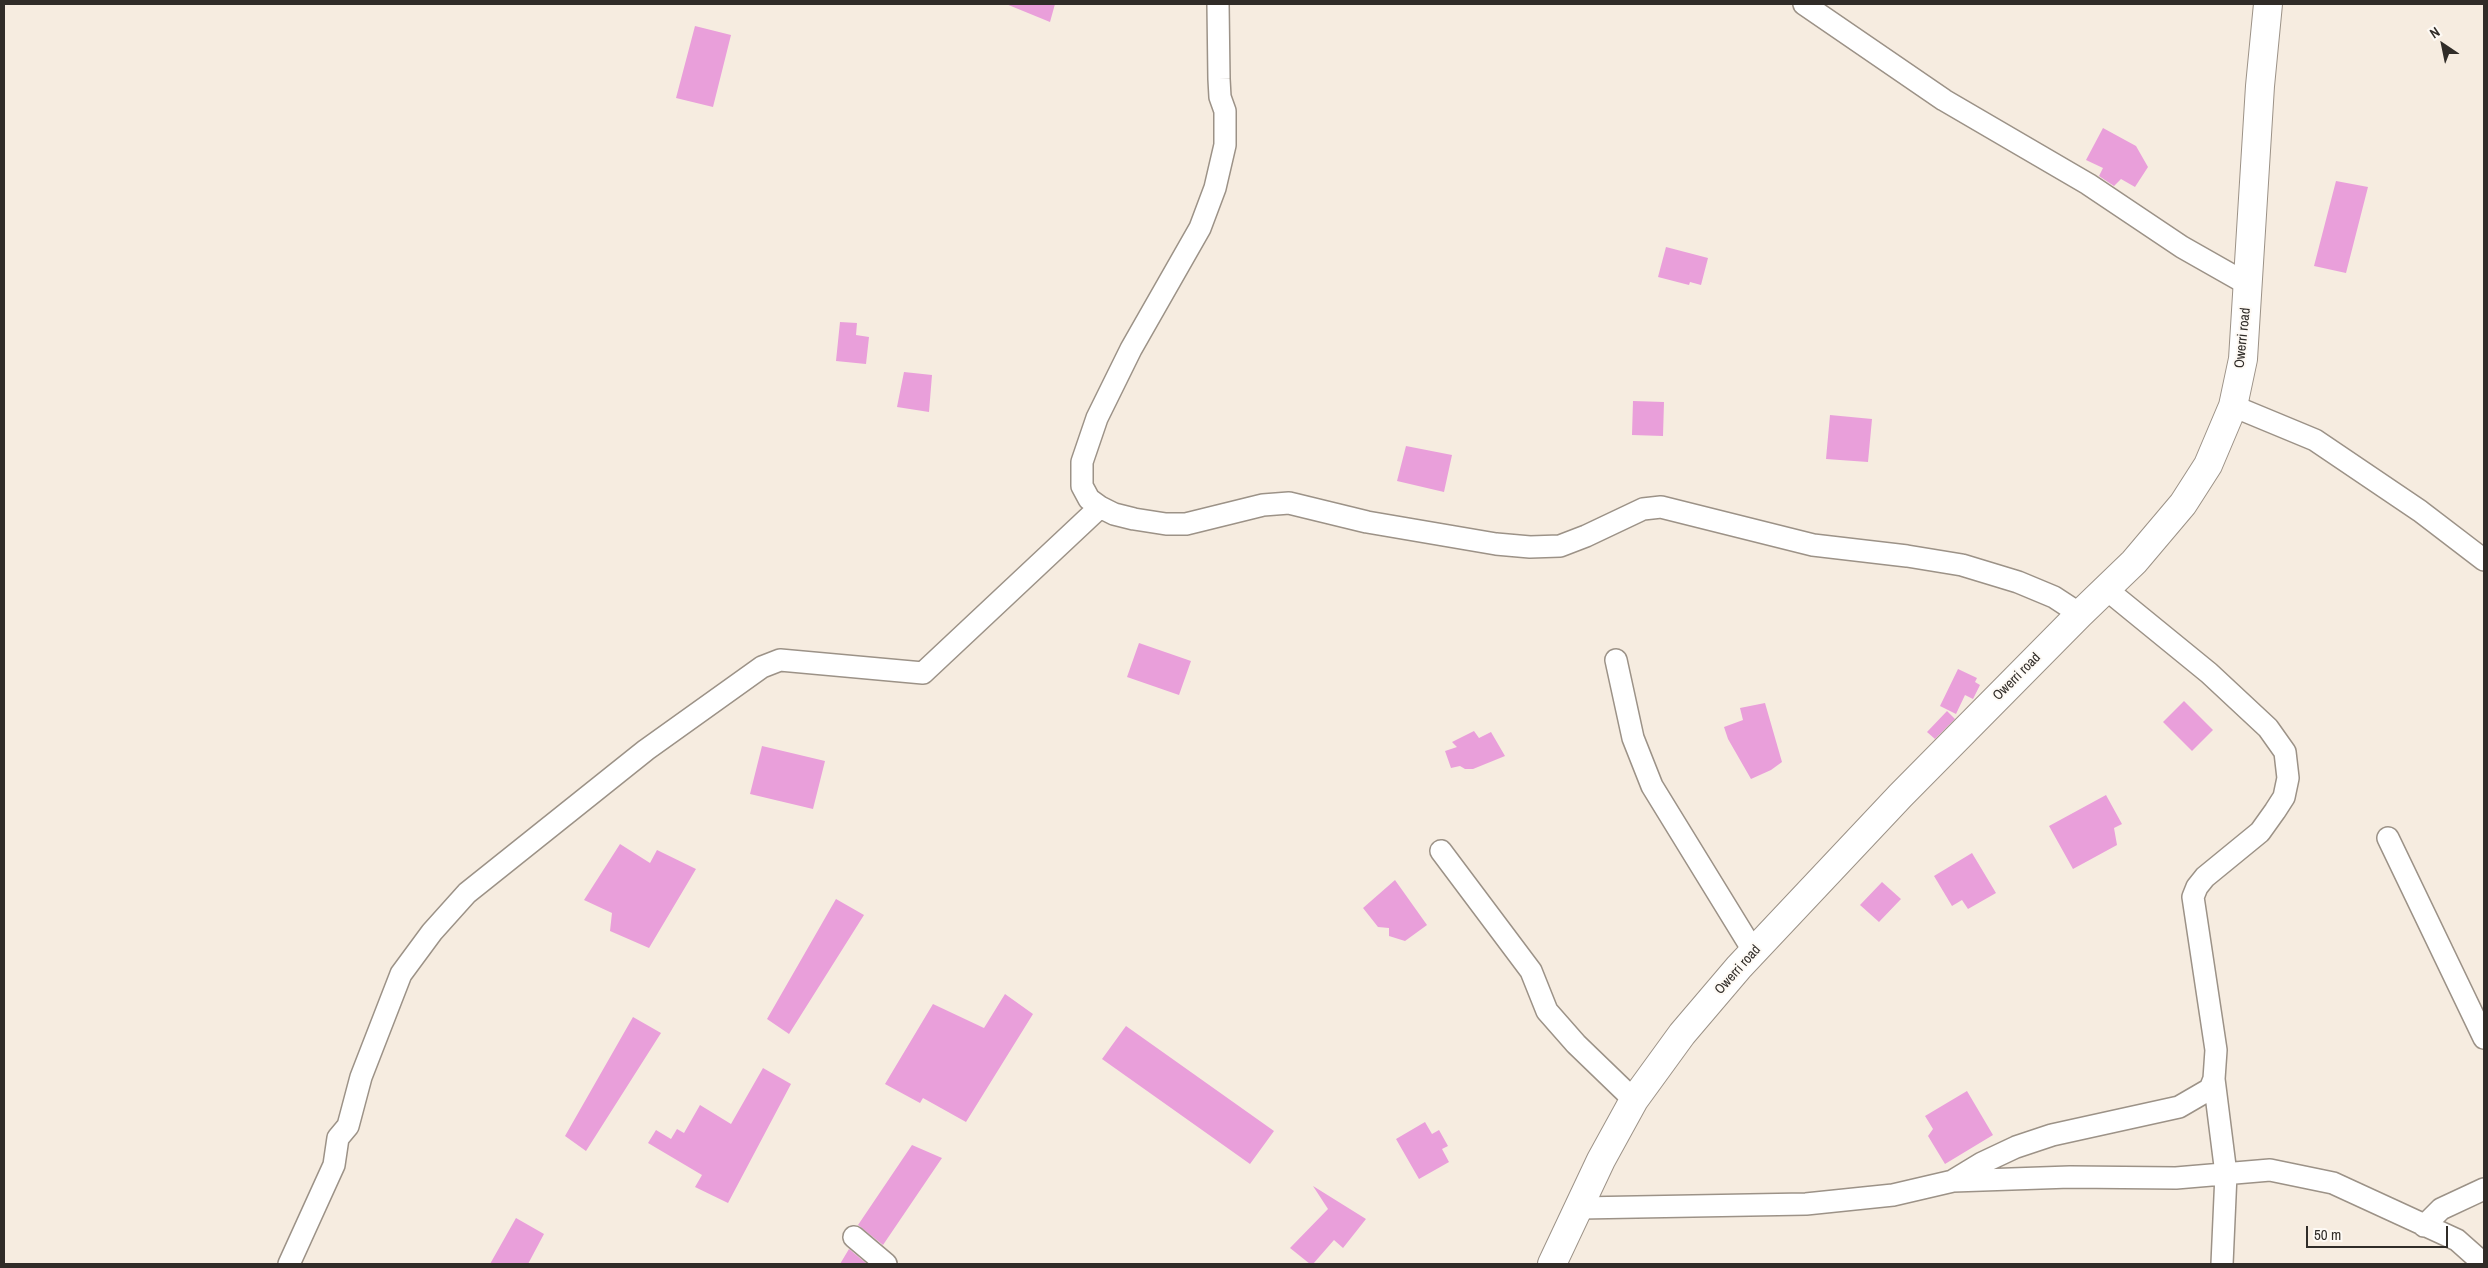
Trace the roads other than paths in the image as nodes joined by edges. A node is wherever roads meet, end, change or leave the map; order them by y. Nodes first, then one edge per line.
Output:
1 (1218, 4) edge
2 (1804, 4) edge
3 (2268, 4) edge
4 (2249, 285) junction
5 (2233, 406) junction
6 (1100, 508) junction
7 (2484, 560) edge
8 (2106, 589) junction
9 (2080, 614) junction
10 (1616, 660) dead end
11 (2388, 838) dead end
12 (1441, 851) dead end
13 (1754, 952) junction
14 (2484, 1038) edge
15 (2214, 1079) junction
16 (1634, 1100) junction
17 (2226, 1174) junction
18 (1953, 1181) junction
19 (2484, 1189) edge
20 (1580, 1208) junction
21 (2424, 1226) junction
22 (854, 1237) dead end
23 (290, 1264) edge
24 (886, 1264) edge
25 (1552, 1264) edge
26 (2222, 1264) edge
27 (2484, 1264) edge

1 - 6 street
2 - 4 street
3 - 4 main road, Owerri road
4 - 5 main road, Owerri road
5 - 7 street
5 - 8 main road, Owerri road
6 - 9 street
6 - 23 street
8 - 9 main road, Owerri road
8 - 15 street
9 - 13 main road, Owerri road
10 - 13 street
11 - 14 street
12 - 16 street
13 - 16 main road, Owerri road
15 - 17 street
15 - 18 street
16 - 20 main road, Owerri road
17 - 18 street
17 - 21 street
17 - 26 street
18 - 20 street
19 - 21 street
20 - 25 main road, Owerri road
21 - 27 street
22 - 24 street

